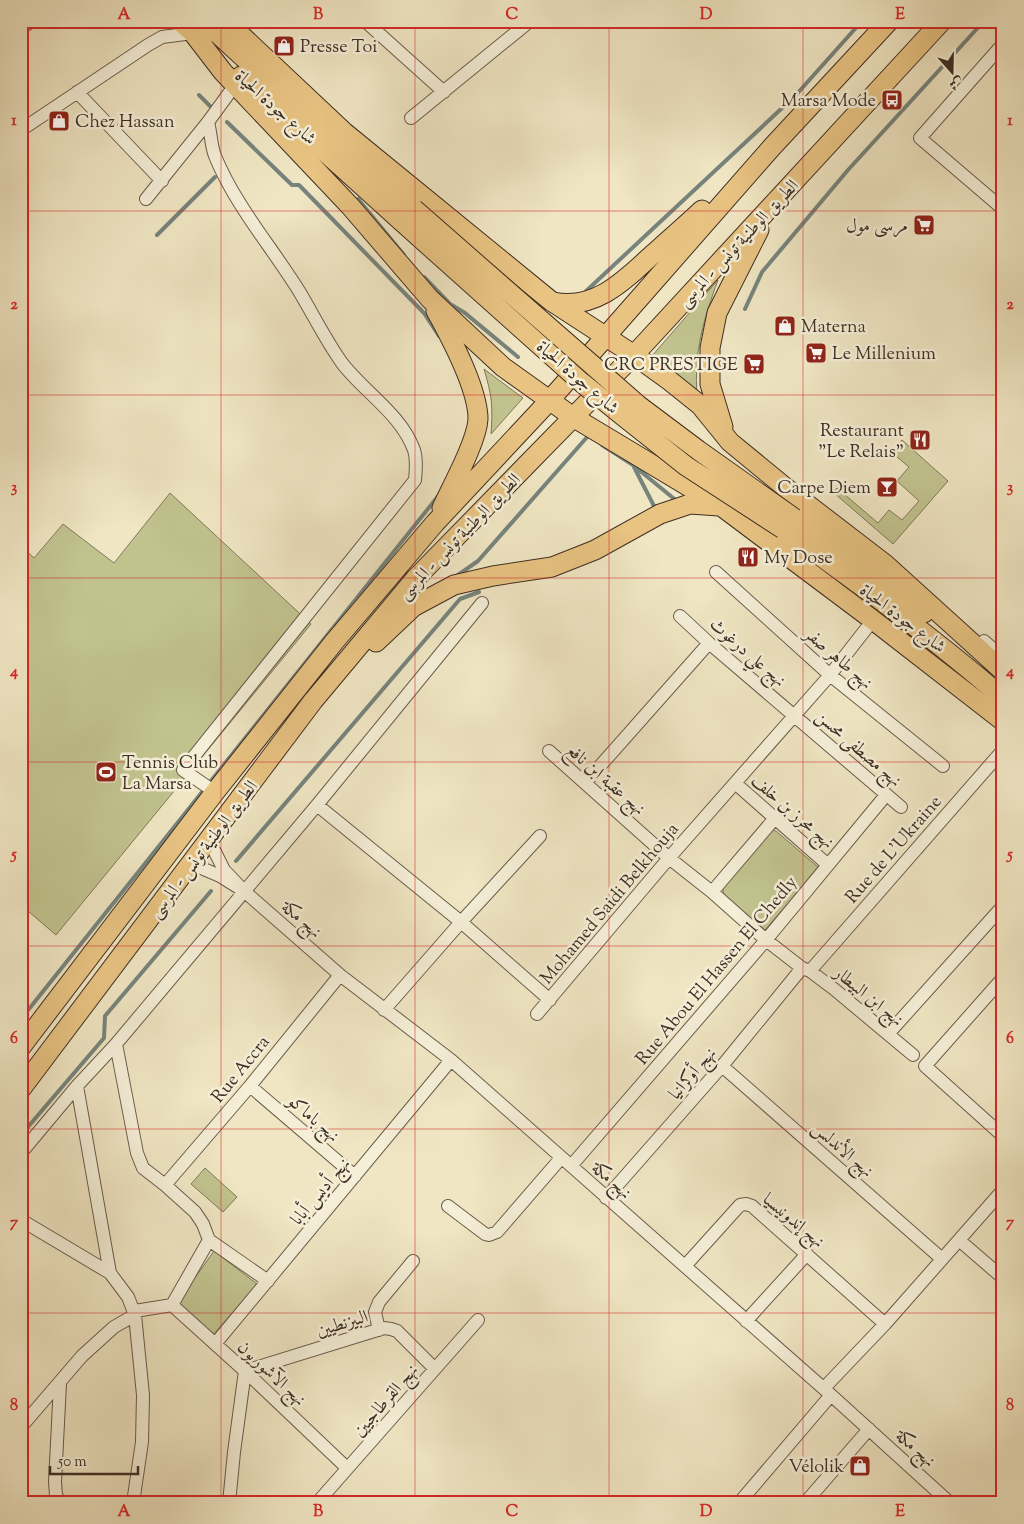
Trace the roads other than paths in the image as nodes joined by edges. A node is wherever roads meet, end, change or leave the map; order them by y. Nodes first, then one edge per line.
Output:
1 (32, 21) edge
2 (226, 21) edge
3 (365, 21) edge
4 (889, 21) edge
5 (942, 21) edge
6 (526, 23) edge
7 (192, 25) edge
8 (21, 28) edge
9 (1003, 44) edge
10 (234, 85) junction
11 (77, 92) junction
12 (444, 92) junction
13 (411, 118) dead end
14 (208, 122) junction
15 (21, 130) edge
16 (772, 147) junction
17 (819, 156) junction
18 (162, 181) junction
19 (146, 199) dead end
20 (1003, 208) edge
21 (430, 299) junction
22 (551, 302) junction
23 (604, 336) junction
24 (634, 355) junction
25 (550, 400) junction
26 (573, 417) junction
27 (730, 442) junction
28 (721, 506) junction
29 (435, 523) junction
30 (788, 524) junction
31 (716, 572) dead end
32 (902, 578) junction
33 (482, 603) dead end
34 (680, 616) dead end
35 (873, 620) junction
36 (709, 643) junction
37 (1003, 658) edge
38 (1003, 671) edge
39 (830, 675) junction
40 (1003, 676) edge
41 (313, 701) junction
42 (1000, 714) edge
43 (794, 715) junction
44 (1003, 750) edge
45 (549, 751) dead end
46 (943, 766) dead end
47 (585, 783) junction
48 (736, 783) junction
49 (215, 792) junction
50 (886, 795) junction
51 (317, 805) junction
52 (901, 807) dead end
53 (775, 818) junction
54 (540, 836) dead end
55 (210, 840) junction
56 (669, 858) junction
57 (192, 864) junction
58 (828, 865) junction
59 (244, 892) junction
60 (712, 892) junction
61 (1003, 906) edge
62 (461, 922) junction
63 (766, 940) junction
64 (806, 970) junction
65 (340, 975) junction
66 (1003, 978) edge
67 (550, 1000) junction
68 (384, 1010) junction
69 (537, 1014) dead end
70 (888, 1034) junction
71 (116, 1044) junction
72 (21, 1047) edge
73 (913, 1055) dead end
74 (451, 1060) junction
75 (722, 1066) junction
76 (77, 1086) junction
77 (250, 1086) junction
78 (21, 1089) edge
79 (1003, 1136) edge
80 (21, 1152) edge
81 (566, 1162) junction
82 (355, 1176) junction
83 (165, 1185) junction
84 (1003, 1190) edge
85 (606, 1198) junction
86 (448, 1206) dead end
87 (21, 1220) edge
88 (209, 1240) junction
89 (959, 1240) junction
90 (807, 1254) junction
91 (942, 1259) junction
92 (413, 1261) dead end
93 (685, 1266) junction
94 (110, 1273) junction
95 (1003, 1278) edge
96 (268, 1281) junction
97 (172, 1305) junction
98 (135, 1313) junction
99 (478, 1320) dead end
100 (746, 1321) junction
101 (885, 1324) junction
102 (379, 1330) junction
103 (215, 1344) junction
104 (435, 1369) junction
105 (245, 1370) junction
106 (60, 1384) junction
107 (827, 1391) junction
108 (21, 1427) edge
109 (869, 1429) junction
110 (347, 1468) junction
111 (60, 1503) edge
112 (132, 1503) edge
113 (229, 1503) edge
114 (317, 1503) edge
115 (739, 1503) edge
116 (805, 1503) edge
117 (950, 1503) edge

1 - 8 street
2 - 22 highway
3 - 12 street
4 - 16 highway, الطريق الوطنية تونس - المرسى
5 - 17 highway, الطريق الوطنية تونس - المرسى
6 - 12 street
7 - 10 highway
7 - 11 street
7 - 30 highway, شارع جودة الحياة, bridge
9 - 20 street
10 - 14 street
10 - 21 highway
11 - 15 street
11 - 18 street
12 - 13 street
14 - 18 street
14 - 49 street
16 - 22 highway
16 - 23 highway, الطريق الوطنية تونس - المرسى
17 - 24 highway, الطريق الوطنية تونس - المرسى
17 - 27 highway
18 - 19 street
21 - 25 highway
21 - 29 highway
22 - 23 highway
23 - 24 highway
23 - 25 highway, الطريق الوطنية تونس - المرسى
24 - 26 highway, الطريق الوطنية تونس - المرسى
24 - 27 highway
25 - 26 highway
25 - 29 highway, الطريق الوطنية تونس - المرسى
26 - 28 highway
26 - 41 highway, الطريق الوطنية تونس - المرسى
27 - 32 highway
28 - 35 highway
28 - 41 highway
29 - 49 highway, الطريق الوطنية تونس - المرسى
30 - 40 highway, شارع جودة الحياة
30 - 42 highway, شارع جودة الحياة
31 - 39 street, نهج طاهر صفر
32 - 37 street
32 - 38 highway
33 - 51 street
34 - 36 street, نهج علي درغوث
35 - 39 street, Mohamed Saidi Belkhouja
35 - 42 highway
36 - 43 street, نهج علي درغوث
36 - 47 street
39 - 43 street, Mohamed Saidi Belkhouja
39 - 46 street, نهج طاهر صفر
41 - 55 highway, الطريق الوطنية تونس - المرسى
43 - 48 street, Mohamed Saidi Belkhouja
43 - 50 street, نهج مصطفى محسن
44 - 64 street, Rue de L'Ukraine
45 - 47 street, نهج عقبة ابن نافع
47 - 56 street, نهج عقبة ابن نافع
48 - 53 street, نهج محرز بن خلف
48 - 56 street, Mohamed Saidi Belkhouja
49 - 72 highway, الطريق الوطنية تونس - المرسى
50 - 52 street, نهج مصطفى محسن
50 - 58 street, Rue Abou El Hassen El Chedly
51 - 59 street
51 - 62 street, Mohamed Saidi Belkhouja
53 - 58 street, نهج محرز بن خلف
53 - 60 street
54 - 62 street
55 - 57 highway, الطريق الوطنية تونس - المرسى
55 - 59 street
56 - 60 street, نهج عقبة ابن نافع
56 - 67 street, Mohamed Saidi Belkhouja
57 - 59 street
57 - 78 highway, الطريق الوطنية تونس - المرسى
58 - 63 street, Rue Abou El Hassen El Chedly
59 - 65 street, نهج مكة
59 - 71 street
60 - 63 street, نهج عقبة ابن نافع
61 - 70 street
62 - 67 street, Mohamed Saidi Belkhouja
62 - 68 street
63 - 64 street, نهج عقبة ابن نافع
63 - 81 street, Rue Abou El Hassen El Chedly
64 - 70 street, نهج ابن البيطار
64 - 75 street, نهج أوكرانيا
65 - 68 street, نهج مكة
65 - 77 street, Rue Accra
66 - 79 street
67 - 69 street
68 - 74 street, نهج مكة
70 - 73 street, نهج ابن البيطار
71 - 76 street
71 - 83 street
74 - 81 street, نهج مكة
74 - 82 street, نهج أديس أبابا
75 - 85 street, نهج أوكرانيا
75 - 91 street, نهج الأندلس
76 - 80 street
76 - 94 street
77 - 82 street, نهج باماكو
77 - 83 street, Rue Accra
81 - 85 street, نهج مكة
81 - 86 street, Rue Abou El Hassen El Chedly
82 - 96 street, نهج أديس أبابا
83 - 88 street
84 - 89 street
85 - 93 street, نهج مكة
87 - 94 street
88 - 96 street
88 - 97 street
89 - 91 street
89 - 95 street
90 - 93 street, نهج إندونيسيا
90 - 100 street
90 - 101 street, نهج إندونيسيا
91 - 101 street
92 - 102 street
93 - 100 street, نهج مكة
94 - 98 street
96 - 103 street, نهج أديس أبابا
97 - 98 street
97 - 103 street, نهج الآشوريون
98 - 106 street
98 - 112 street
99 - 104 street, نهج القرطاجيين
100 - 107 street, نهج مكة
101 - 107 street
102 - 104 street, البيزنطيين
102 - 105 street, البيزنطيين
103 - 105 street, نهج الآشوريون
104 - 110 street, نهج القرطاجيين
105 - 110 street, نهج الآشوريون
105 - 113 street
106 - 108 street
106 - 111 street
107 - 109 street, نهج مكة
107 - 115 street
109 - 116 street
109 - 117 street, نهج مكة
110 - 114 street, نهج القرطاجيين

